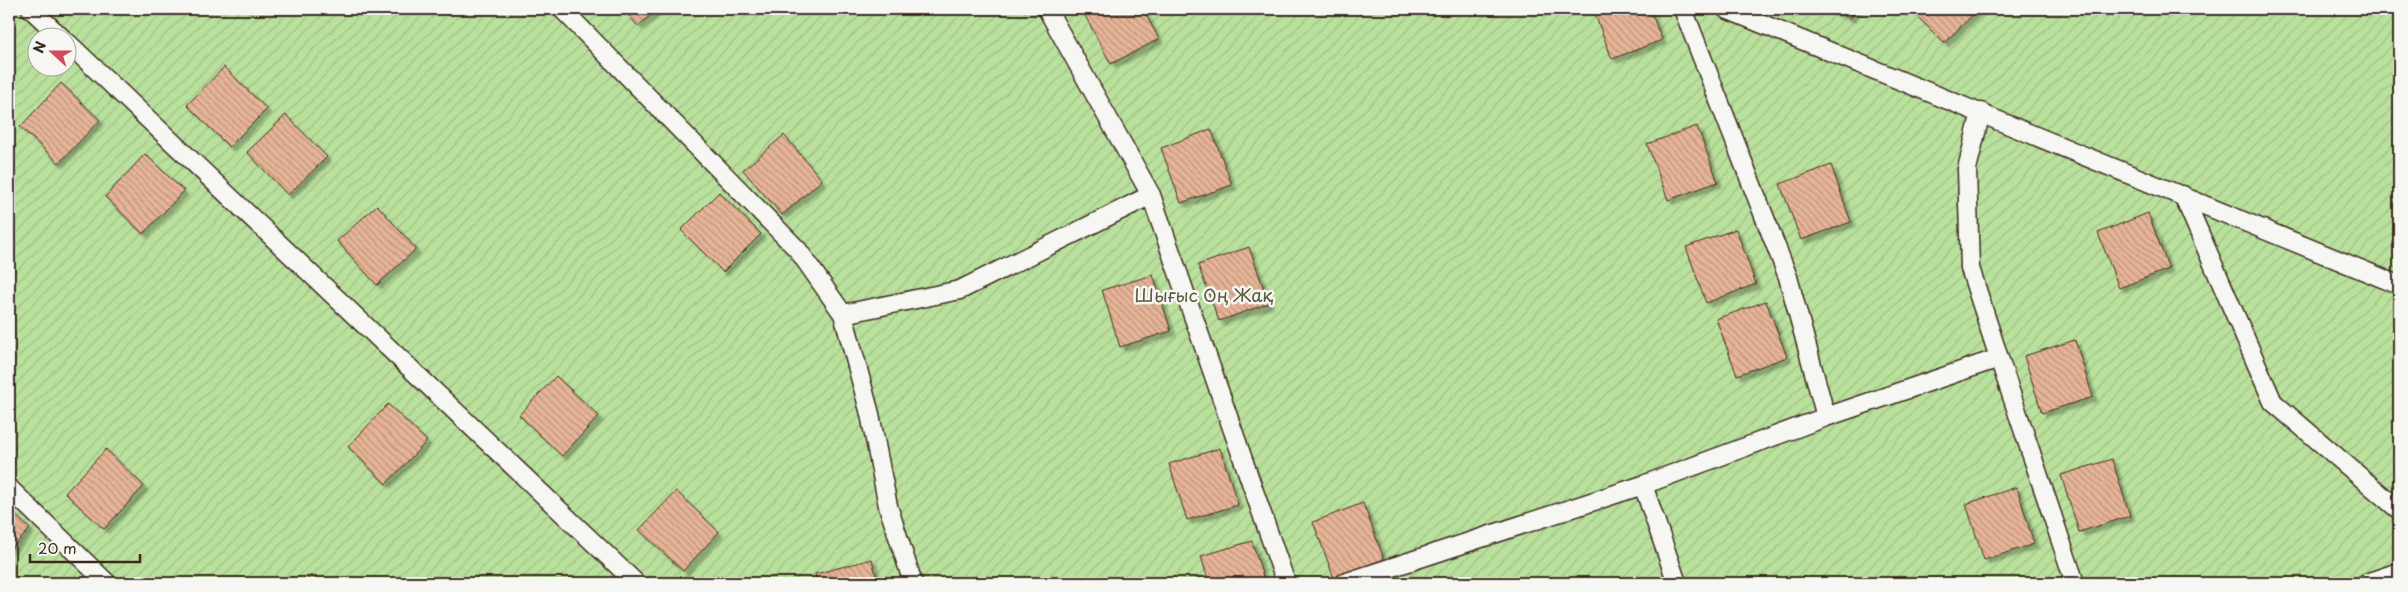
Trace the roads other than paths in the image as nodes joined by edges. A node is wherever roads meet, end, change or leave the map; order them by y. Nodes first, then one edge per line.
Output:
1 (31, 9) edge
2 (562, 9) edge
3 (1047, 9) edge
4 (1683, 9) edge
5 (1726, 9) edge
6 (51, 28) edge
7 (78, 53) edge
8 (1981, 112) junction
9 (1151, 195) junction
10 (2183, 195) junction
11 (2399, 285) edge
12 (843, 314) junction
13 (1999, 358) junction
14 (1826, 417) junction
15 (1643, 485) junction
16 (9, 488) edge
17 (2399, 510) edge
18 (2399, 572) edge
19 (107, 583) edge
20 (636, 583) edge
21 (913, 583) edge
22 (1286, 583) edge
23 (1344, 583) edge
24 (1677, 583) edge
25 (2074, 583) edge
26 (2366, 583) edge

1 - 6 lane
2 - 12 lane
3 - 9 lane
4 - 14 lane
5 - 8 lane
7 - 20 lane
8 - 10 lane
8 - 13 lane
9 - 12 lane
9 - 22 lane
10 - 11 lane
10 - 17 lane
12 - 21 lane
13 - 14 lane
13 - 25 lane
14 - 15 lane
15 - 23 lane
15 - 24 lane
16 - 19 lane
18 - 26 lane

